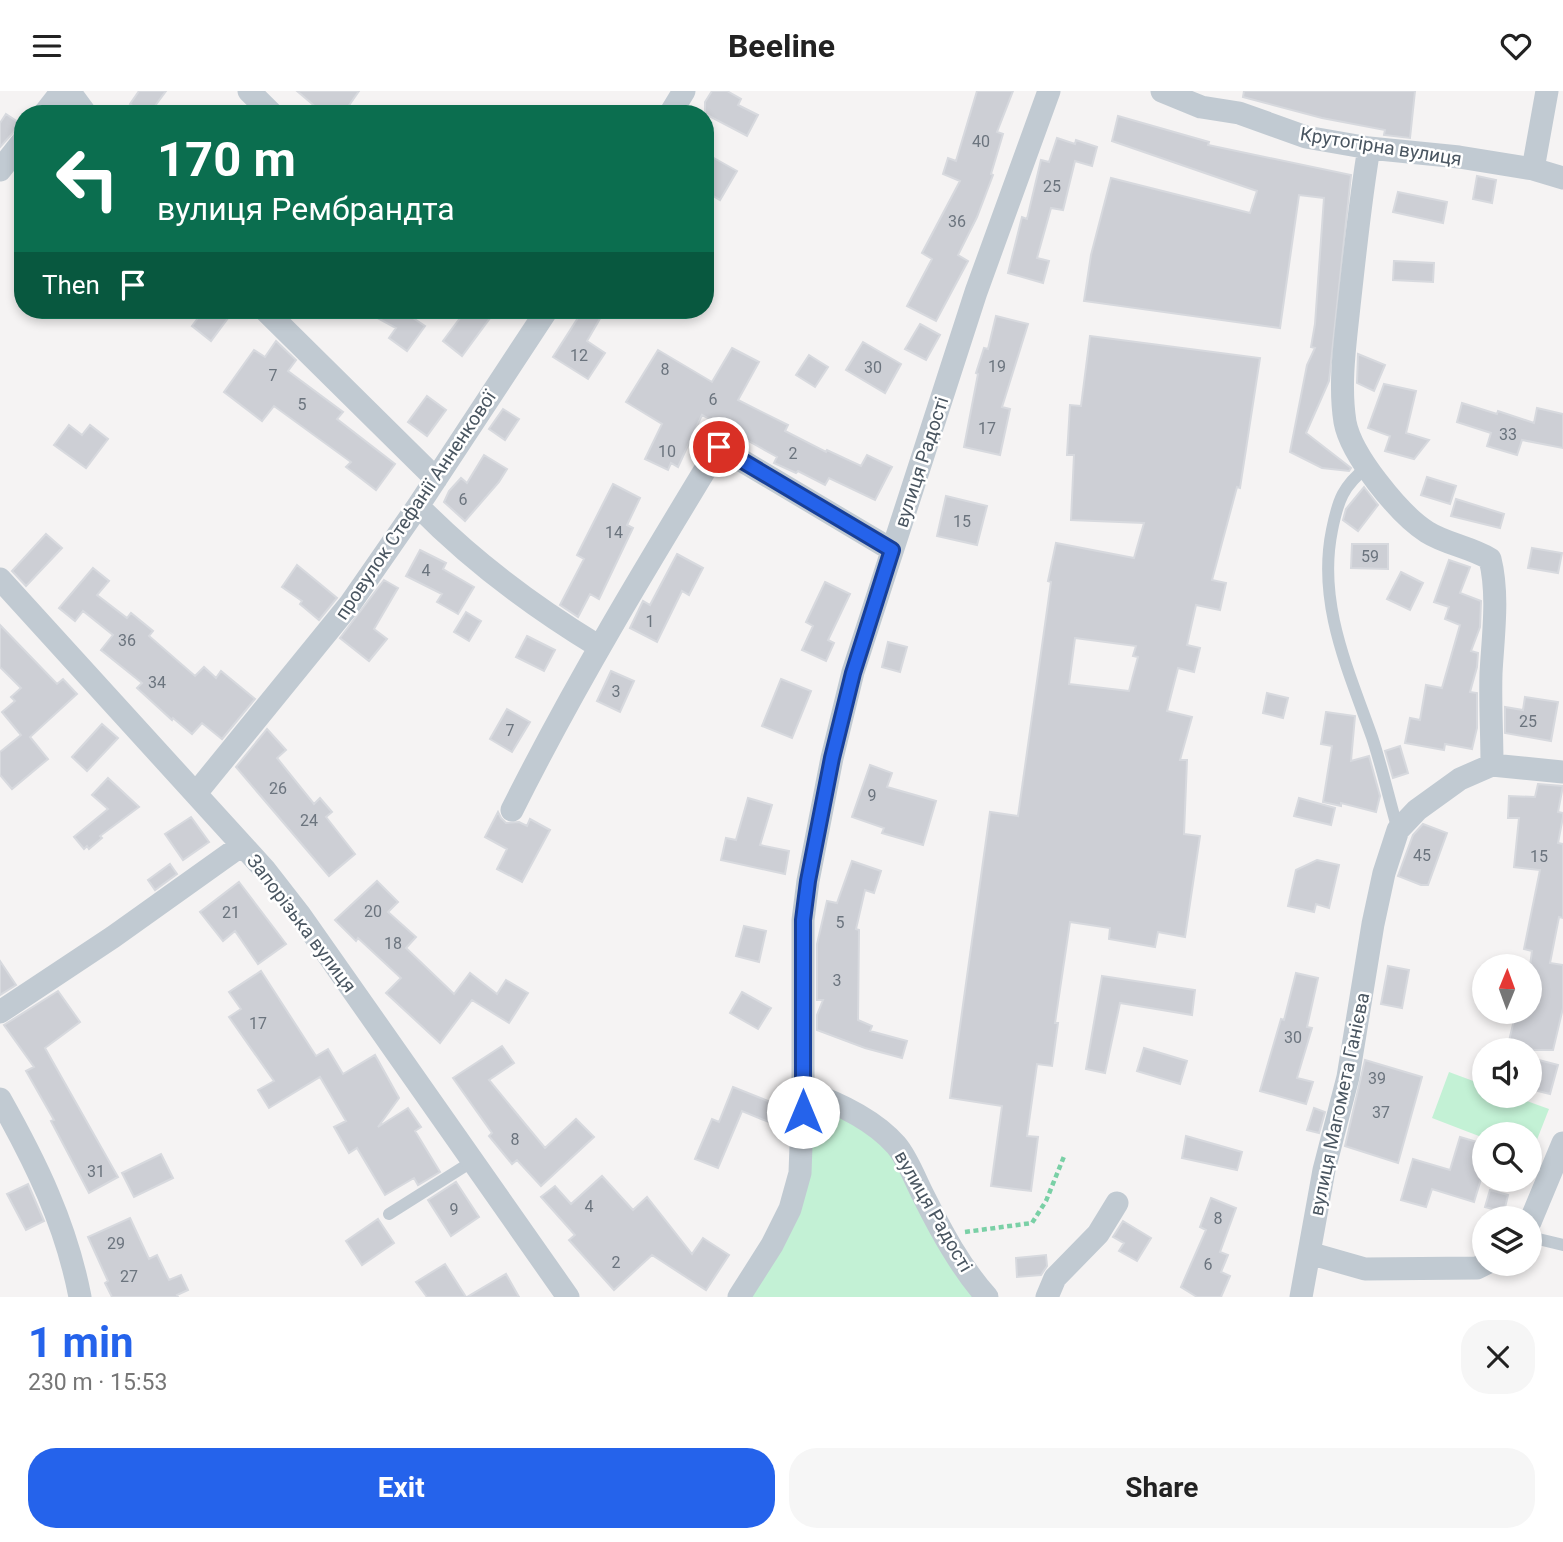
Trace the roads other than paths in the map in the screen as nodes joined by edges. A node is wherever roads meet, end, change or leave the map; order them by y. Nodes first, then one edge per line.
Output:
1 (62, 91) edge
2 (249, 91) edge
3 (1049, 91) edge
4 (1162, 91) edge
5 (1547, 91) edge
6 (51, 105) edge
7 (263, 105) edge
8 (1369, 148) junction
9 (14, 152) edge
10 (1533, 169) junction
11 (0, 170) edge
12 (1563, 178) edge
13 (274, 319) edge
14 (541, 319) edge
15 (1367, 467) junction
16 (436, 479) junction
17 (418, 506) junction
18 (892, 550) junction
19 (0, 579) edge
20 (598, 646) junction
21 (1492, 765) junction
22 (1563, 772) edge
23 (197, 792) junction
24 (512, 810) dead end
25 (1398, 830) junction
26 (242, 845) junction
27 (0, 1012) edge
28 (803, 1091) junction
29 (0, 1099) edge
30 (1563, 1143) edge
31 (473, 1161) junction
32 (1117, 1203) dead end
33 (1537, 1206) edge
34 (389, 1214) dead end
35 (1542, 1240) edge
36 (1563, 1244) edge
37 (1309, 1254) junction
38 (1472, 1268) edge
39 (80, 1297) edge
40 (568, 1297) edge
41 (739, 1297) edge
42 (987, 1297) edge
43 (1047, 1297) edge
44 (1301, 1297) edge

1 - 6 street
2 - 7 street
3 - 18 street, вулиця Радості
4 - 8 street, Крутогірна вулиця
5 - 10 street
8 - 10 street, Крутогірна вулиця
8 - 15 street
9 - 11 street
10 - 12 street, Крутогірна вулиця
13 - 16 street
14 - 16 street, провулок Стефанії Анненкової
15 - 21 street
15 - 25 lane
16 - 17 street, провулок Стефанії Анненкової
17 - 20 street
17 - 23 street, провулок Стефанії Анненкової
18 - 20 street
18 - 28 street, вулиця Радості
19 - 23 street, Запорізька вулиця
20 - 24 street
21 - 22 street
21 - 25 street, вулиця Магомета Ганієва
23 - 26 street, Запорізька вулиця
25 - 37 street, вулиця Магомета Ганієва
26 - 27 street
26 - 31 street, Запорізька вулиця
28 - 41 street, вулиця Радості
28 - 42 street, вулиця Радості
29 - 39 street
30 - 33 street
31 - 34 lane
31 - 40 street, Запорізька вулиця
32 - 43 street
35 - 36 lane
37 - 38 street
37 - 44 street, вулиця Магомета Ганієва

